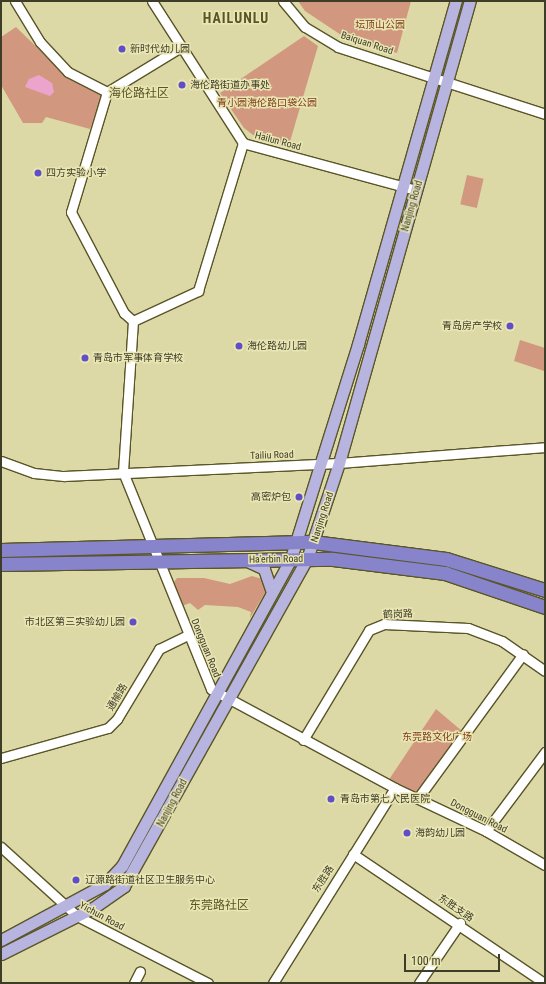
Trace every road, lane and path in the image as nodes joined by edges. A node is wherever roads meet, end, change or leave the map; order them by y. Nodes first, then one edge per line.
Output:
1 (15, 1) edge
2 (152, 1) edge
3 (283, 1) edge
4 (456, 1) edge
5 (470, 1) edge
6 (181, 48) junction
7 (434, 76) junction
8 (447, 80) junction
9 (107, 92) junction
10 (545, 114) edge
11 (243, 143) junction
12 (402, 186) junction
13 (416, 190) junction
14 (132, 321) junction
15 (545, 447) edge
16 (1, 461) edge
17 (323, 463) junction
18 (339, 463) junction
19 (123, 472) junction
20 (297, 541) junction
21 (313, 542) junction
22 (152, 544) junction
23 (1, 550) edge
24 (291, 558) junction
25 (307, 559) junction
26 (159, 560) junction
27 (245, 560) junction
28 (1, 564) edge
29 (545, 590) edge
30 (272, 592) junction
31 (545, 607) edge
32 (188, 635) junction
33 (523, 654) junction
34 (545, 671) edge
35 (216, 693) junction
36 (226, 700) junction
37 (303, 740) junction
38 (545, 752) edge
39 (1, 758) edge
40 (395, 788) junction
41 (418, 798) junction
42 (486, 831) junction
43 (1, 847) edge
44 (353, 854) junction
45 (545, 865) edge
46 (64, 907) junction
47 (77, 916) junction
48 (460, 923) junction
49 (1, 940) edge
50 (1, 954) edge
51 (140, 971) dead end
52 (134, 983) edge
53 (208, 983) edge
54 (273, 983) edge
55 (418, 983) edge
56 (544, 983) edge

1 - 9 street
2 - 6 street, Hailun Road
3 - 7 street, Baiquan Road
4 - 7 main road, Nanjing Road
5 - 8 main road, Nanjing Road
6 - 9 street
6 - 11 street, Hailun Road
7 - 8 street, Baiquan Road
7 - 12 main road, Nanjing Road
8 - 10 street, Baiquan Road
8 - 13 main road, Nanjing Road
9 - 14 street
11 - 12 street, Hailun Road
11 - 14 street
12 - 13 street, Hailun Road
12 - 17 main road, Nanjing Road
13 - 18 main road, Nanjing Road
14 - 19 street, Dongguan Road
15 - 18 street, Tailiu Road
16 - 19 street, Tailiu Road
17 - 18 street, Tailiu Road
17 - 19 street, Tailiu Road
17 - 20 main road, Nanjing Road
18 - 21 main road, Nanjing Road
19 - 22 street, Dongguan Road
20 - 21 highway, Ha'erbin Road
20 - 22 highway, Ha'erbin Road
20 - 24 main road, Nanjing Road
21 - 25 main road, Nanjing Road
21 - 29 highway, Ha'erbin Road
22 - 23 highway, Ha'erbin Road
22 - 26 street, Dongguan Road
24 - 25 highway, Ha'erbin Road
24 - 27 highway, Ha'erbin Road
24 - 30 main road, Nanjing Road
25 - 31 highway, Ha'erbin Road
25 - 36 main road, Nanjing Road
26 - 27 highway, Ha'erbin Road
26 - 28 highway, Ha'erbin Road
26 - 32 street, Dongguan Road
27 - 30 main road
30 - 35 main road, Nanjing Road
32 - 35 street, Dongguan Road
32 - 39 street, 通榆路
33 - 34 street, 鹤岗路
33 - 37 street, 鹤岗路
33 - 41 street
35 - 36 street, Dongguan Road
35 - 46 main road, Nanjing Road
36 - 37 street, Dongguan Road
36 - 47 main road, Nanjing Road
37 - 40 street, Dongguan Road
38 - 42 street
40 - 41 street, Dongguan Road
40 - 44 street, 东胜路
41 - 42 street, Dongguan Road
42 - 45 street, Dongguan Road
43 - 46 street, Yichun Road
44 - 48 street, 东胜支路
44 - 54 street, 东胜路
46 - 47 street, Yichun Road
46 - 49 main road, Nanjing Road
47 - 50 main road, Nanjing Road
47 - 53 street, Yichun Road
48 - 55 street
48 - 56 street, 东胜支路
51 - 52 street

